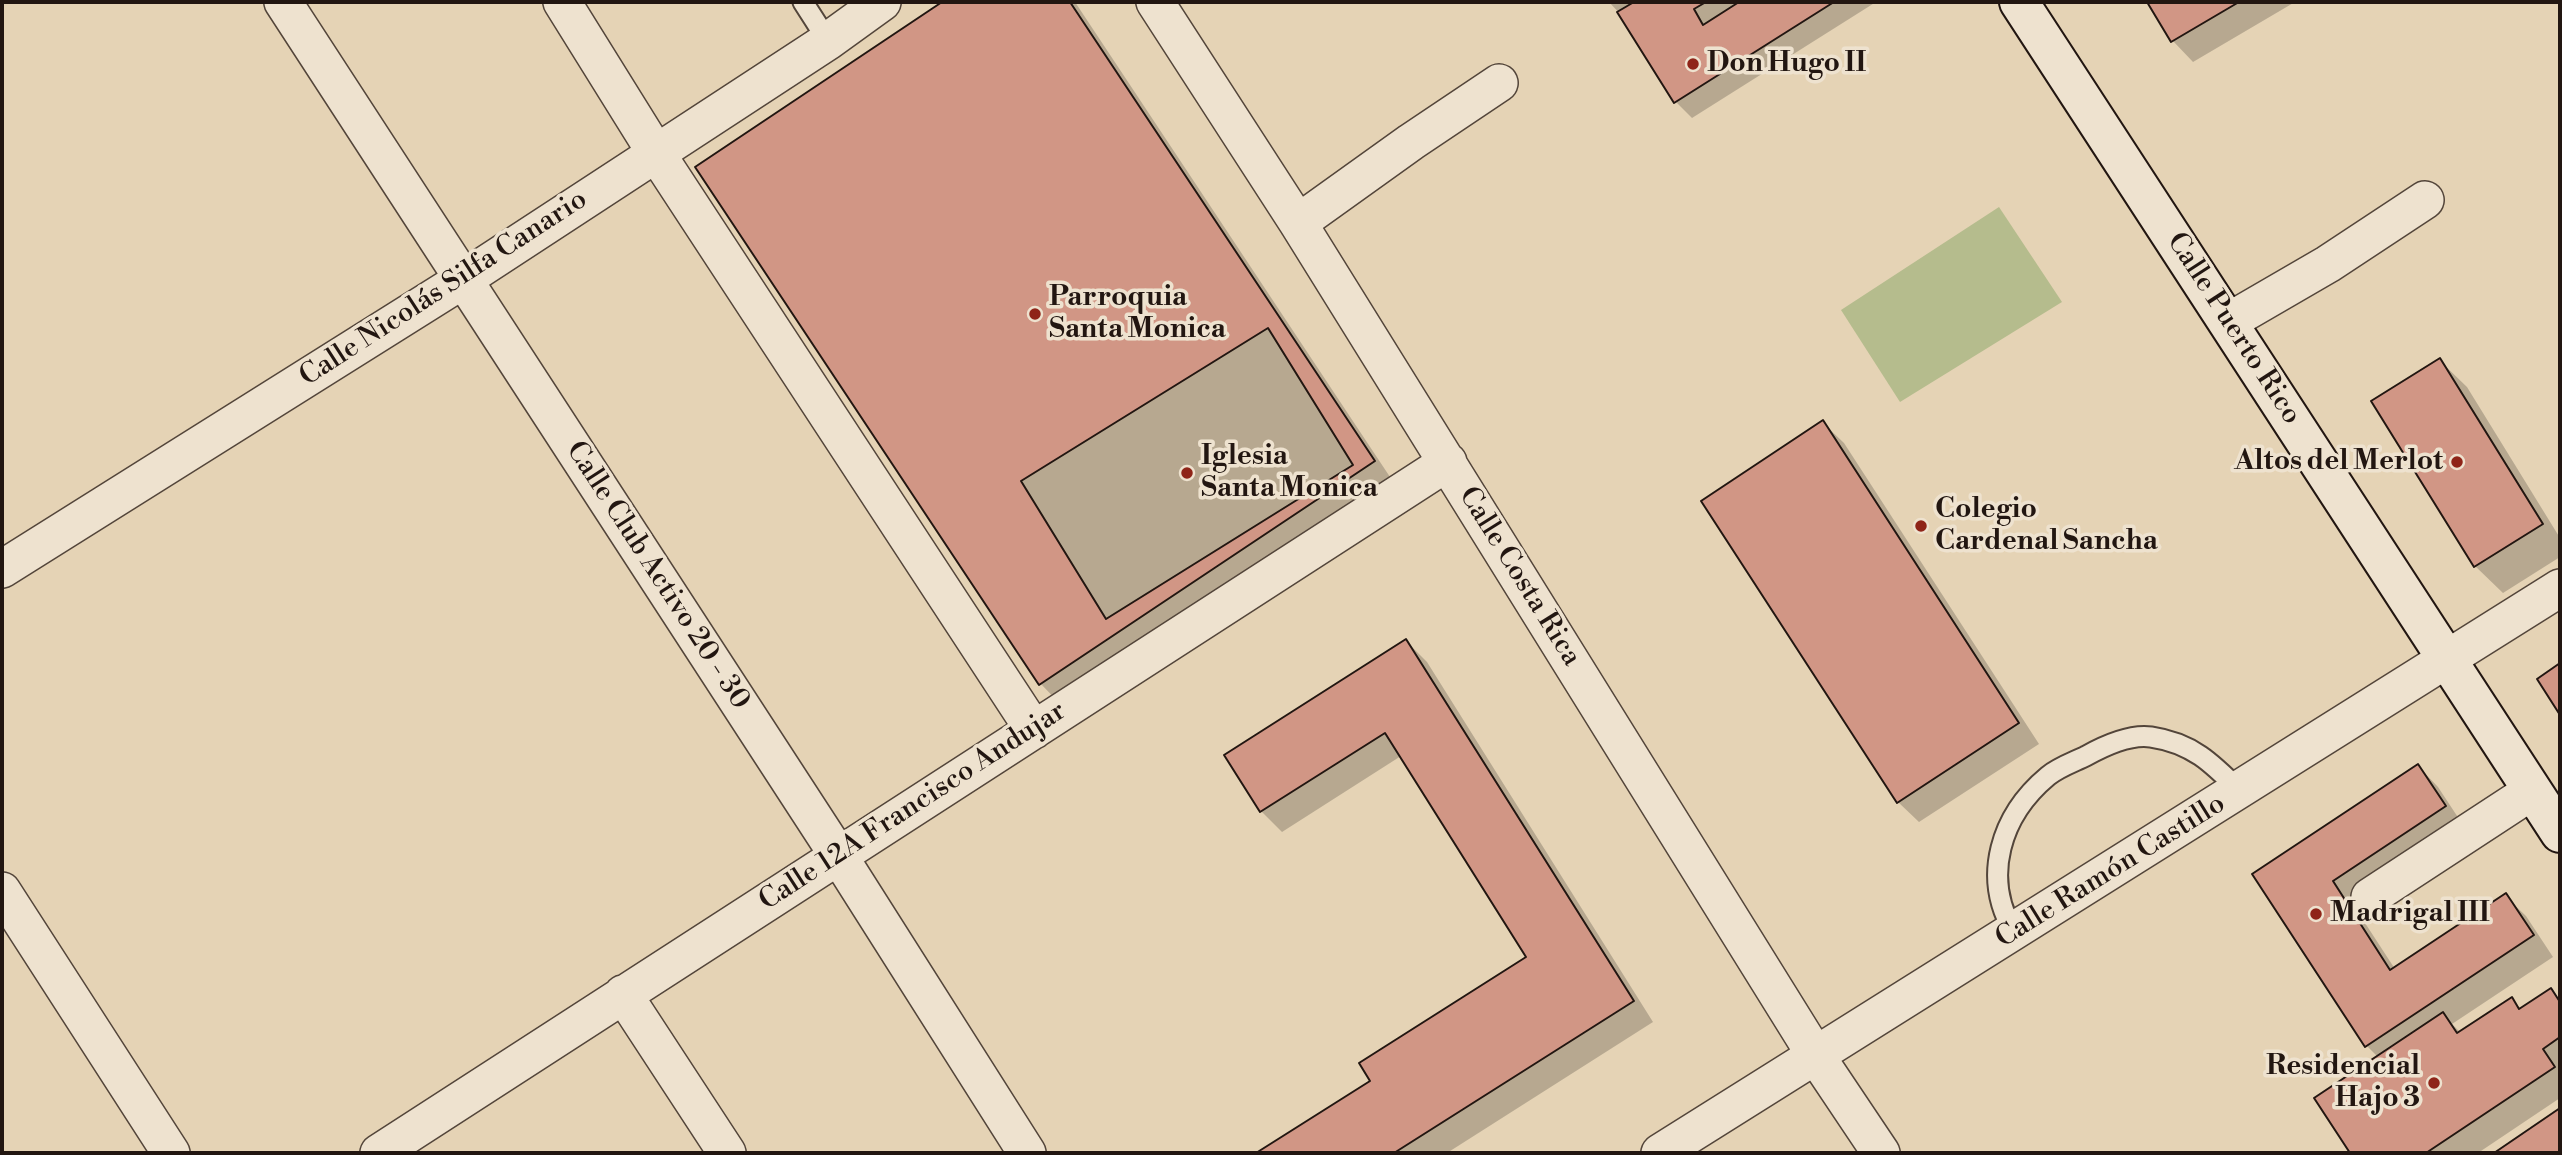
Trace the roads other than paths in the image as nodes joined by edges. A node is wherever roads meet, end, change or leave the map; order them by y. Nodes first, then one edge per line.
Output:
1 (283, 2) edge
2 (562, 2) edge
3 (803, 2) edge
4 (882, 2) edge
5 (1154, 2) edge
6 (2019, 2) edge
7 (828, 41) junction
8 (1499, 83) dead end
9 (656, 153) junction
10 (2425, 200) dead end
11 (1298, 223) junction
12 (464, 279) junction
13 (2228, 321) junction
14 (1448, 462) junction
15 (2, 569) edge
16 (2560, 588) edge
17 (2447, 661) junction
18 (1034, 730) junction
19 (2240, 791) junction
20 (2532, 791) junction
21 (2560, 833) edge
22 (838, 855) junction
23 (2, 891) edge
24 (2370, 897) dead end
25 (2014, 932) junction
26 (623, 994) junction
27 (1816, 1056) junction
28 (171, 1153) edge
29 (379, 1153) edge
30 (727, 1153) edge
31 (1027, 1153) edge
32 (1660, 1153) edge
33 (1881, 1153) edge

1 - 12 street, Calle Club Activo 20 - 30
2 - 9 street
3 - 7 lane
4 - 7 street, Calle Nicolás Silfa Canario
5 - 11 street, Calle Costa Rica
6 - 13 street, Calle Puerto Rico
7 - 9 street, Calle Nicolás Silfa Canario
8 - 11 street
9 - 12 street, Calle Nicolás Silfa Canario
9 - 18 street
10 - 13 street
11 - 14 street, Calle Costa Rica
12 - 15 street, Calle Nicolás Silfa Canario
12 - 22 street, Calle Club Activo 20 - 30
13 - 17 street, Calle Puerto Rico
14 - 18 street, Calle 12A Francisco Andujar
14 - 27 street, Calle Costa Rica
16 - 17 street, Calle Ramón Castillo
17 - 19 street, Calle Ramón Castillo
17 - 20 street, Calle Puerto Rico
18 - 22 street, Calle 12A Francisco Andujar
19 - 25 street, Calle Ramón Castillo
19 - 25 lane
20 - 21 street, Calle Puerto Rico
20 - 24 street
22 - 26 street, Calle 12A Francisco Andujar
22 - 31 street, Calle Club Activo 20 - 30
23 - 28 street
25 - 27 street, Calle Ramón Castillo
26 - 29 street, Calle 12A Francisco Andujar
26 - 30 street
27 - 32 street, Calle Ramón Castillo
27 - 33 street, Calle Costa Rica

